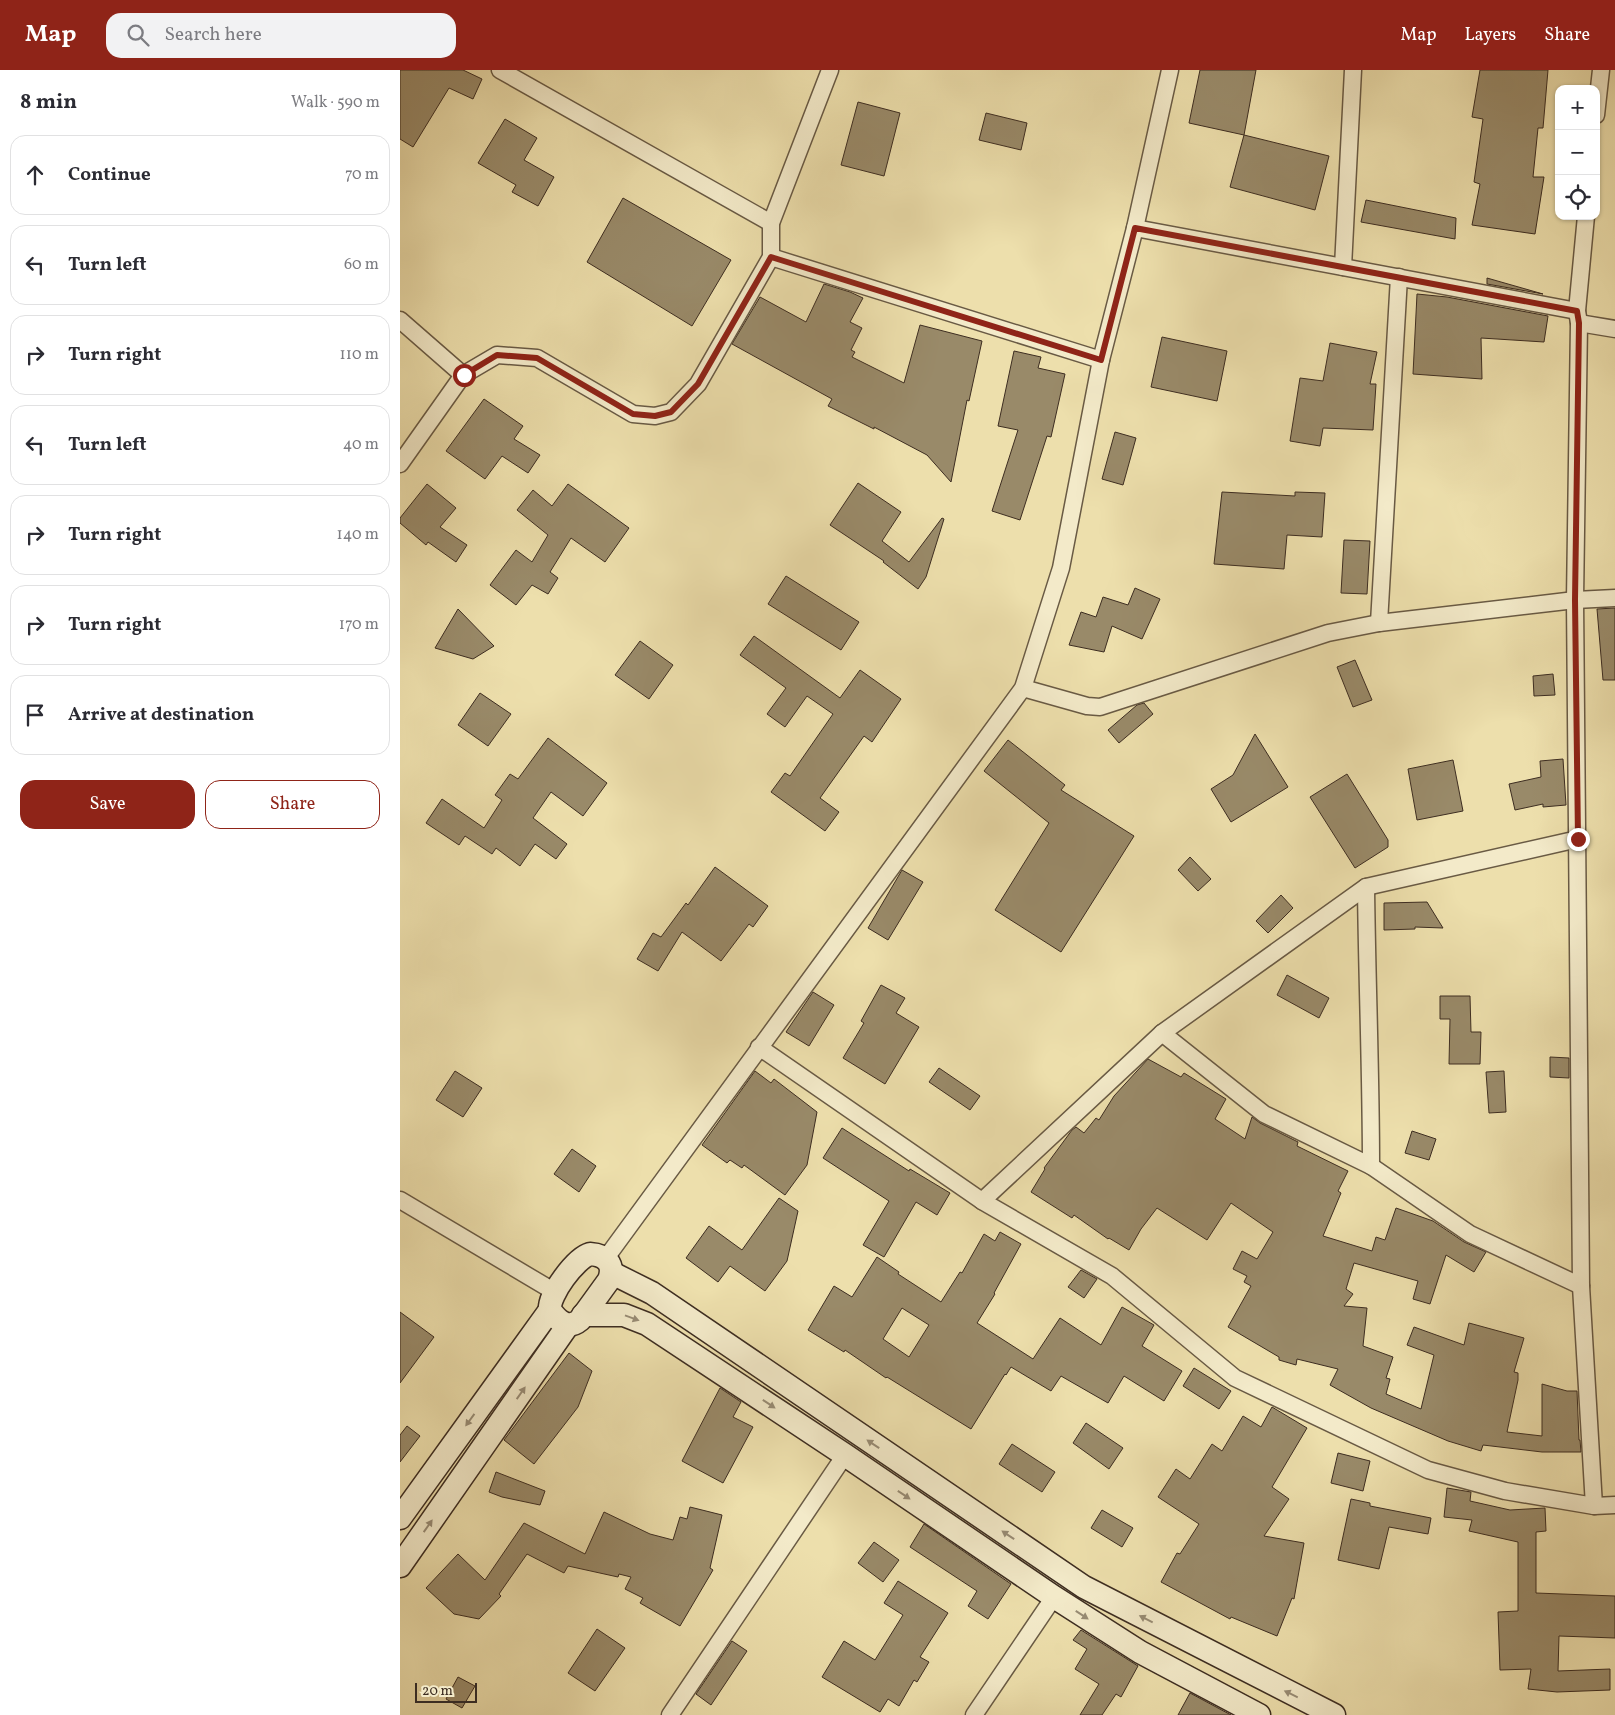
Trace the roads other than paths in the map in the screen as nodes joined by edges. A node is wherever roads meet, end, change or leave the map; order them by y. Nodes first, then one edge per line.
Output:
1 (500, 70) edge
2 (830, 70) edge
3 (1170, 70) edge
4 (1353, 70) edge
5 (1601, 70) edge
6 (1599, 85) edge
7 (1586, 220) edge
8 (771, 223) junction
9 (1135, 228) junction
10 (771, 257) junction
11 (1343, 267) junction
12 (1399, 277) junction
13 (1578, 317) junction
14 (400, 320) edge
15 (1615, 329) edge
16 (1101, 360) junction
17 (464, 375) junction
18 (400, 464) edge
19 (1615, 598) edge
20 (1575, 600) junction
21 (1379, 624) junction
22 (1023, 688) junction
23 (1578, 839) junction
24 (1366, 887) junction
25 (1162, 1033) junction
26 (759, 1047) junction
27 (1371, 1166) junction
28 (400, 1200) edge
29 (982, 1201) junction
30 (609, 1266) junction
31 (1581, 1286) junction
32 (552, 1301) junction
33 (576, 1320) junction
34 (845, 1455) junction
35 (1615, 1505) edge
36 (1594, 1506) junction
37 (400, 1518) edge
38 (400, 1566) edge
39 (1054, 1597) junction
40 (670, 1715) edge
41 (974, 1715) edge
42 (1257, 1715) edge
43 (1334, 1715) edge

1 - 8 street
2 - 8 street
3 - 9 street
4 - 11 street
5 - 6 street
7 - 13 street
8 - 10 street
9 - 11 street
9 - 16 street
10 - 16 street
10 - 17 street
11 - 12 street
12 - 13 street
12 - 21 street
13 - 15 street
13 - 20 street
14 - 17 street
16 - 22 street
17 - 18 street
19 - 20 street
20 - 21 street
20 - 23 street
21 - 22 street
22 - 26 street
23 - 24 street
23 - 31 street
24 - 25 street
24 - 27 street
25 - 27 street
25 - 29 street
26 - 29 street
26 - 30 street
27 - 31 street
28 - 32 street
29 - 36 street
30 - 32 main road
30 - 33 main road
43 -> 30 main road
31 - 36 street
32 - 33 main road
32 -> 37 main road
33 -> 34 main road
38 -> 33 main road
34 -> 39 main road
34 - 40 street
35 - 36 street
39 - 41 street
39 -> 42 main road

